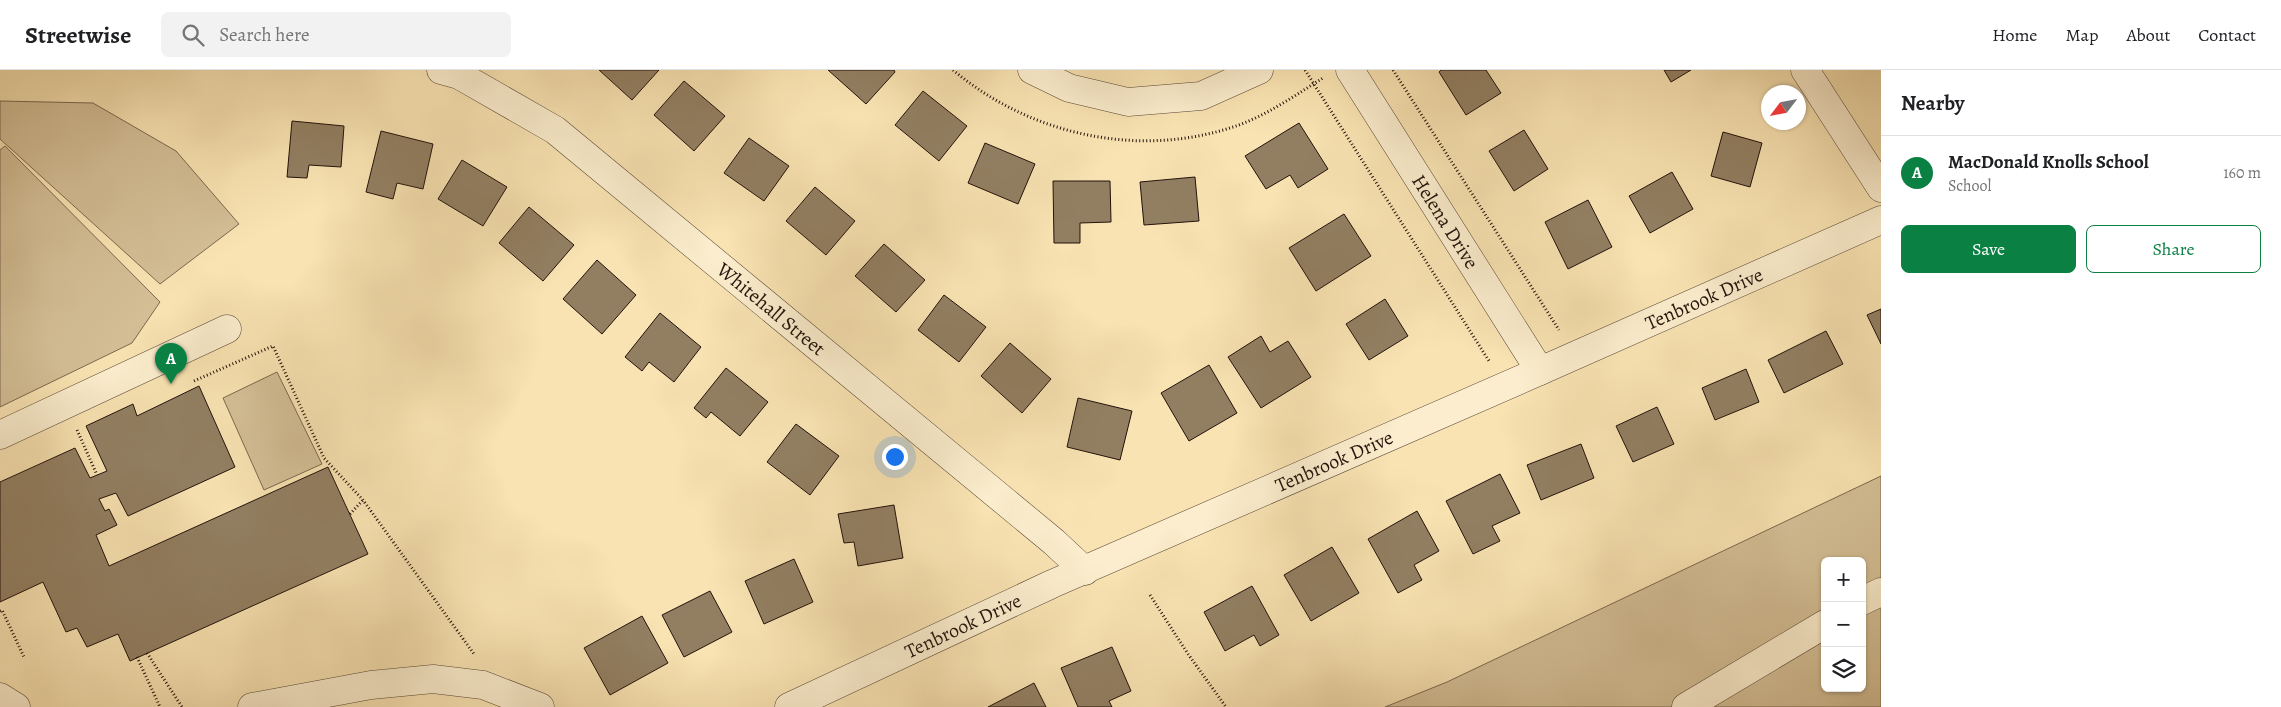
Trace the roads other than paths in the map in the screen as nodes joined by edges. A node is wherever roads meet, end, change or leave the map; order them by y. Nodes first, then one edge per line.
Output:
1 (442, 70) edge
2 (1032, 70) edge
3 (1259, 70) edge
4 (1350, 70) edge
5 (1805, 70) edge
6 (1881, 188) edge
7 (1881, 220) edge
8 (227, 329) dead end
9 (1540, 372) junction
10 (0, 434) edge
11 (1085, 571) junction
12 (1881, 592) edge
13 (1866, 599) edge
14 (1821, 626) edge
15 (0, 697) edge
16 (260, 706) edge
17 (16, 707) edge
18 (540, 707) edge
19 (789, 707) edge
20 (1686, 707) edge

1 - 11 street, Whitehall Street
2 - 3 street
4 - 9 street, Helena Drive
5 - 6 street
7 - 9 street, Tenbrook Drive
8 - 10 street
9 - 11 street, Tenbrook Drive
11 - 19 street, Tenbrook Drive
12 - 13 street
14 - 20 street
15 - 17 street
16 - 18 street

